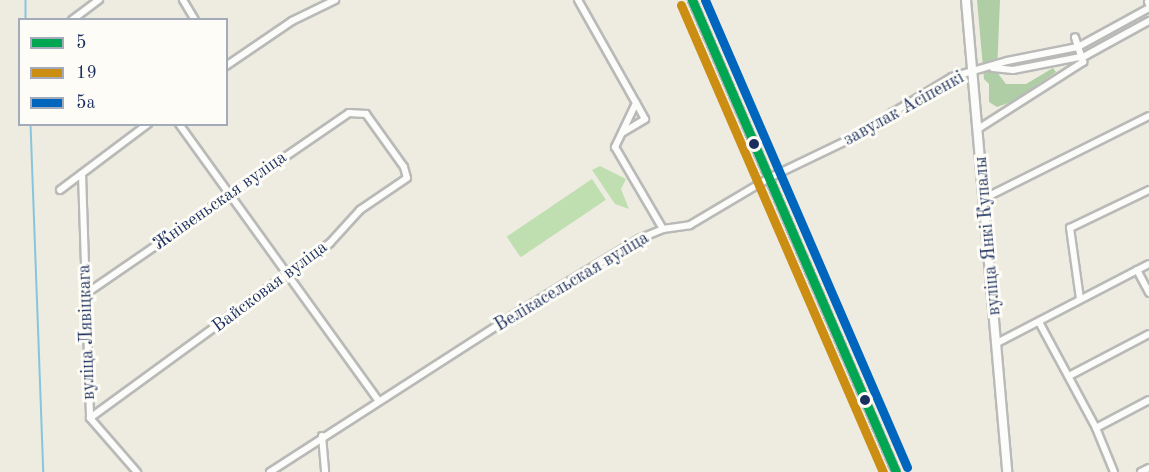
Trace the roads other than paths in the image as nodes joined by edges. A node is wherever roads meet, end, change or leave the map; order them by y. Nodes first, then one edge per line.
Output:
1 (99, 0) edge
2 (183, 0) edge
3 (335, 0) edge
4 (578, 0) edge
5 (692, 0) edge
6 (966, 0) edge
7 (1149, 5) edge
8 (75, 18) edge
9 (194, 18) edge
10 (1149, 21) edge
11 (1075, 37) dead end
12 (1078, 47) junction
13 (1082, 59) junction
14 (228, 65) edge
15 (989, 67) junction
16 (972, 71) junction
17 (636, 103) junction
18 (359, 111) joint
19 (1149, 116) edge
20 (145, 126) edge
21 (179, 126) edge
22 (978, 129) junction
23 (621, 134) junction
24 (82, 174) junction
25 (771, 177) junction
26 (60, 190) dead end
27 (1149, 190) edge
28 (229, 195) junction
29 (985, 198) junction
30 (663, 229) junction
31 (1149, 264) edge
32 (1137, 270) junction
33 (287, 276) junction
34 (1149, 293) edge
35 (84, 295) junction
36 (1080, 299) junction
37 (1039, 322) junction
38 (1149, 334) edge
39 (997, 343) junction
40 (1069, 376) junction
41 (378, 400) junction
42 (1149, 400) edge
43 (90, 418) junction
44 (1096, 428) junction
45 (322, 436) junction
46 (1149, 468) edge
47 (137, 472) edge
48 (270, 472) edge
49 (325, 472) edge
50 (896, 472) edge
51 (1007, 472) edge
52 (1114, 472) edge
53 (1141, 472) edge

1 - 8 street
2 - 9 street
3 - 14 street
4 - 17 street
5 - 25 street
6 - 16 main road, вуліца Янкі Купалы
7 - 12 street, завулак Асіпенкі
10 - 13 street
11 - 12 street
12 - 13 street
12 - 15 street, завулак Асіпенкі
13 - 15 street
13 - 22 street
15 - 16 street, завулак Асіпенкі
16 - 22 main road, вуліца Янкі Купалы
16 - 25 street, завулак Асіпенкі
17 - 23 street
17 - 23 street
18 - 28 street, Жнівеньская вуліца
18 - 33 street, Вайсковая вуліца
19 - 29 street
20 - 24 street
21 - 28 street
22 - 29 main road, вуліца Янкі Купалы
23 - 30 street
24 - 26 street
24 - 35 street, вуліца Лявіцкага
25 - 30 street, Велікасельская вуліца
25 - 50 street
27 - 36 street
28 - 33 street
28 - 35 street, Жнівеньская вуліца
29 - 39 main road, вуліца Янкі Купалы
30 - 41 street, Велікасельская вуліца
31 - 32 street
32 - 34 street
32 - 36 street
33 - 41 street
33 - 43 street, Вайсковая вуліца
35 - 43 street, вуліца Лявіцкага
36 - 37 street
37 - 39 street
37 - 40 street
38 - 40 street
39 - 51 main road, вуліца Янкі Купалы
40 - 44 street
41 - 45 street, Велікасельская вуліца
42 - 44 street
43 - 47 street, вуліца Лявіцкага
44 - 52 street
45 - 48 street, Велікасельская вуліца
45 - 49 street
46 - 53 street

